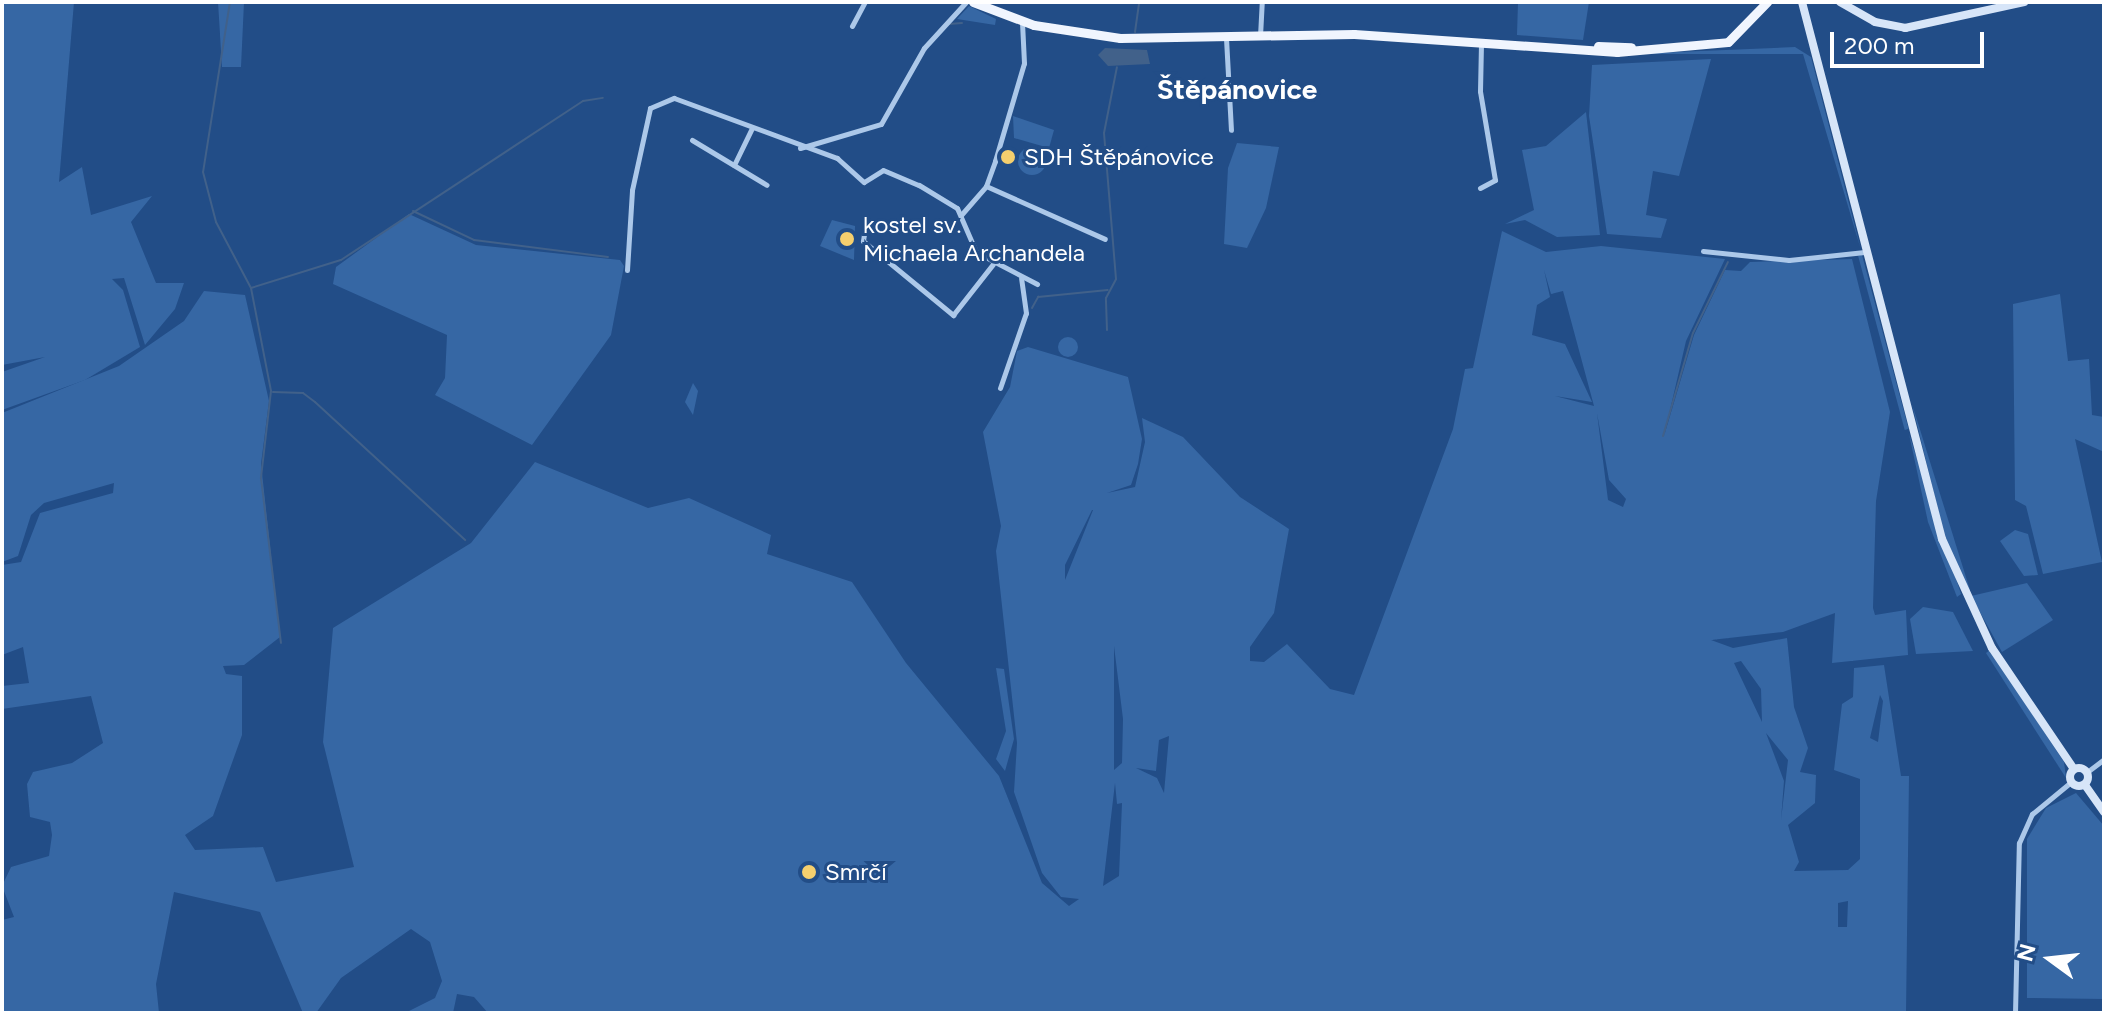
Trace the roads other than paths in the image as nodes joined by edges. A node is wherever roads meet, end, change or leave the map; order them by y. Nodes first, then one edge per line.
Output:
1 (865, 2) edge
2 (966, 2) edge
3 (973, 2) edge
4 (1262, 2) edge
5 (1767, 2) edge
6 (1802, 2) edge
7 (1840, 2) edge
8 (2024, 2) edge
9 (1022, 22) junction
10 (852, 26) dead end
11 (1260, 36) junction
12 (1226, 38) junction
13 (1481, 41) junction
14 (752, 128) junction
15 (1231, 130) dead end
16 (692, 140) dead end
17 (799, 148) junction
18 (734, 165) junction
19 (767, 185) dead end
20 (986, 186) junction
21 (1480, 188) dead end
22 (961, 215) junction
23 (865, 228) dead end
24 (1105, 239) dead end
25 (1703, 251) dead end
26 (1860, 252) junction
27 (993, 264) junction
28 (627, 270) dead end
29 (1021, 278) junction
30 (1037, 284) dead end
31 (1000, 388) dead end
32 (2102, 692) edge
33 (2104, 700) edge
34 (2104, 759) edge
35 (2074, 769) junction
36 (2087, 772) junction
37 (2071, 782) junction
38 (2085, 785) junction
39 (2104, 812) edge
40 (2015, 1013) edge

1 - 10 street
2 - 17 street
3 - 9 main road
4 - 11 street
5 - 13 main road
6 - 26 main road
7 - 8 main road
9 - 12 main road
9 - 20 street
11 - 12 main road
11 - 13 main road
12 - 15 street
13 - 21 street
14 - 17 street
14 - 18 street
14 - 28 street
16 - 18 street
17 - 22 street
18 - 19 street
20 - 22 street
20 - 24 street
22 - 27 street
23 - 27 street
25 - 26 street
26 - 35 main road
27 - 29 street
29 - 30 street
29 - 31 street
32 - 33 street
34 - 36 street
35 - 36 main road
35 - 37 main road
36 - 38 main road
37 - 38 main road
37 - 40 street
38 - 39 main road

